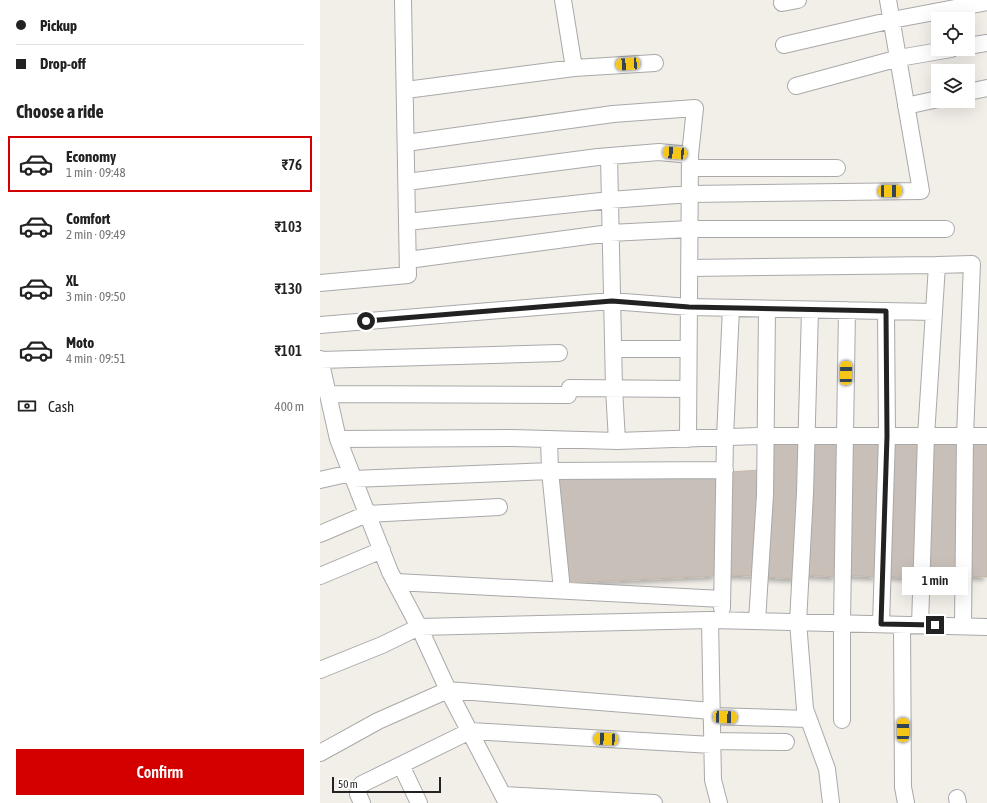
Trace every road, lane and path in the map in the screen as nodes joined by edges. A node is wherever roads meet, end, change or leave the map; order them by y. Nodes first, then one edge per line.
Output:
1 (404, 0) edge
2 (563, 0) edge
3 (798, 0) edge
4 (888, 0) edge
5 (987, 2) edge
6 (782, 3) dead end
7 (892, 20) junction
8 (987, 43) edge
9 (784, 45) dead end
10 (975, 45) edge
11 (931, 52) edge
12 (899, 58) junction
13 (655, 62) dead end
14 (574, 68) junction
15 (796, 86) dead end
16 (987, 88) edge
17 (406, 90) junction
18 (975, 91) edge
19 (931, 101) edge
20 (906, 106) junction
21 (406, 143) junction
22 (609, 156) junction
23 (690, 162) junction
24 (837, 168) dead end
25 (406, 182) junction
26 (690, 194) junction
27 (610, 200) junction
28 (407, 222) junction
29 (690, 228) junction
30 (946, 229) dead end
31 (610, 234) junction
32 (408, 260) junction
33 (937, 265) junction
34 (689, 268) junction
35 (320, 283) edge
36 (612, 301) junction
37 (689, 307) junction
38 (731, 308) junction
39 (767, 309) junction
40 (810, 310) junction
41 (847, 310) junction
42 (886, 311) junction
43 (934, 312) junction
44 (320, 324) edge
45 (614, 349) junction
46 (688, 349) junction
47 (559, 352) dead end
48 (320, 359) edge
49 (614, 388) junction
50 (688, 389) junction
51 (328, 394) junction
52 (766, 436) junction
53 (807, 436) junction
54 (844, 436) junction
55 (887, 436) junction
56 (926, 436) junction
57 (965, 436) junction
58 (987, 436) edge
59 (725, 438) junction
60 (338, 439) junction
61 (549, 439) junction
62 (688, 439) junction
63 (617, 441) junction
64 (725, 470) junction
65 (550, 471) junction
66 (352, 476) junction
67 (320, 480) edge
68 (499, 507) dead end
69 (367, 514) junction
70 (320, 534) edge
71 (382, 550) junction
72 (320, 576) edge
73 (396, 582) junction
74 (562, 590) junction
75 (722, 599) junction
76 (716, 620) junction
77 (757, 621) junction
78 (798, 622) junction
79 (842, 623) junction
80 (881, 624) junction
81 (902, 624) junction
82 (920, 625) junction
83 (963, 626) junction
84 (419, 627) junction
85 (987, 627) edge
86 (320, 670) edge
87 (448, 690) junction
88 (712, 714) junction
89 (808, 719) junction
90 (842, 720) dead end
91 (470, 731) junction
92 (786, 742) dead end
93 (712, 743) junction
94 (320, 753) edge
95 (401, 766) junction
96 (505, 799) edge
97 (362, 803) edge
98 (419, 803) edge
99 (654, 803) edge
100 (719, 803) edge
101 (831, 803) edge
102 (906, 803) edge

1 - 17 street
2 - 14 street
3 - 6 street
4 - 7 street
5 - 7 street
7 - 9 street
7 - 12 street
8 - 10 street
11 - 12 street
12 - 15 street
12 - 20 street
13 - 14 street
14 - 17 street
16 - 18 street
17 - 21 street
19 - 20 street
20 - 26 street
21 - 23 street
21 - 25 street
22 - 23 street
22 - 25 street
22 - 27 street
23 - 24 street
23 - 26 street
25 - 28 street
26 - 27 street
26 - 29 street
27 - 28 street
27 - 31 street
28 - 32 street
29 - 30 street
29 - 31 street
29 - 34 street
31 - 32 street
31 - 36 street
32 - 35 street
33 - 34 street
33 - 43 street
33 - 57 street
34 - 37 street
36 - 37 street
36 - 44 street
36 - 45 street
37 - 38 street
37 - 46 street
38 - 39 street
38 - 59 street
39 - 40 street
39 - 52 street
40 - 41 street
40 - 53 street
41 - 42 street
41 - 54 street
42 - 43 street
42 - 55 street
43 - 56 street
45 - 46 street
45 - 49 street
46 - 50 street
47 - 48 street
48 - 51 street
49 - 50 street
49 - 51 street
49 - 63 street
50 - 62 street
51 - 60 street
52 - 53 street
52 - 59 street
52 - 77 street
53 - 54 street
53 - 78 street
54 - 55 street
54 - 79 street
55 - 56 street
55 - 80 street
56 - 57 street
56 - 82 street
57 - 58 street
57 - 83 street
59 - 62 street
59 - 64 street
60 - 61 street
60 - 66 street
61 - 63 street
61 - 65 street
62 - 63 street
64 - 65 street
64 - 75 street
65 - 66 street
65 - 74 street
66 - 67 street
66 - 69 street
68 - 69 street
69 - 70 street
69 - 71 street
71 - 72 street
71 - 73 street
73 - 74 street
73 - 84 street
74 - 75 street
75 - 76 street
76 - 77 street
76 - 84 street
76 - 88 street
77 - 78 street
78 - 79 street
78 - 89 street
79 - 80 street
79 - 90 street
80 - 81 street
81 - 82 street
81 - 102 street
82 - 83 street
83 - 85 street
84 - 86 street
84 - 87 street
87 - 88 street
87 - 91 street
87 - 94 street
88 - 89 street
88 - 93 street
89 - 101 street
91 - 93 street
91 - 95 street
91 - 96 street
92 - 93 street
93 - 100 street
95 - 97 street
95 - 98 street
96 - 99 street

